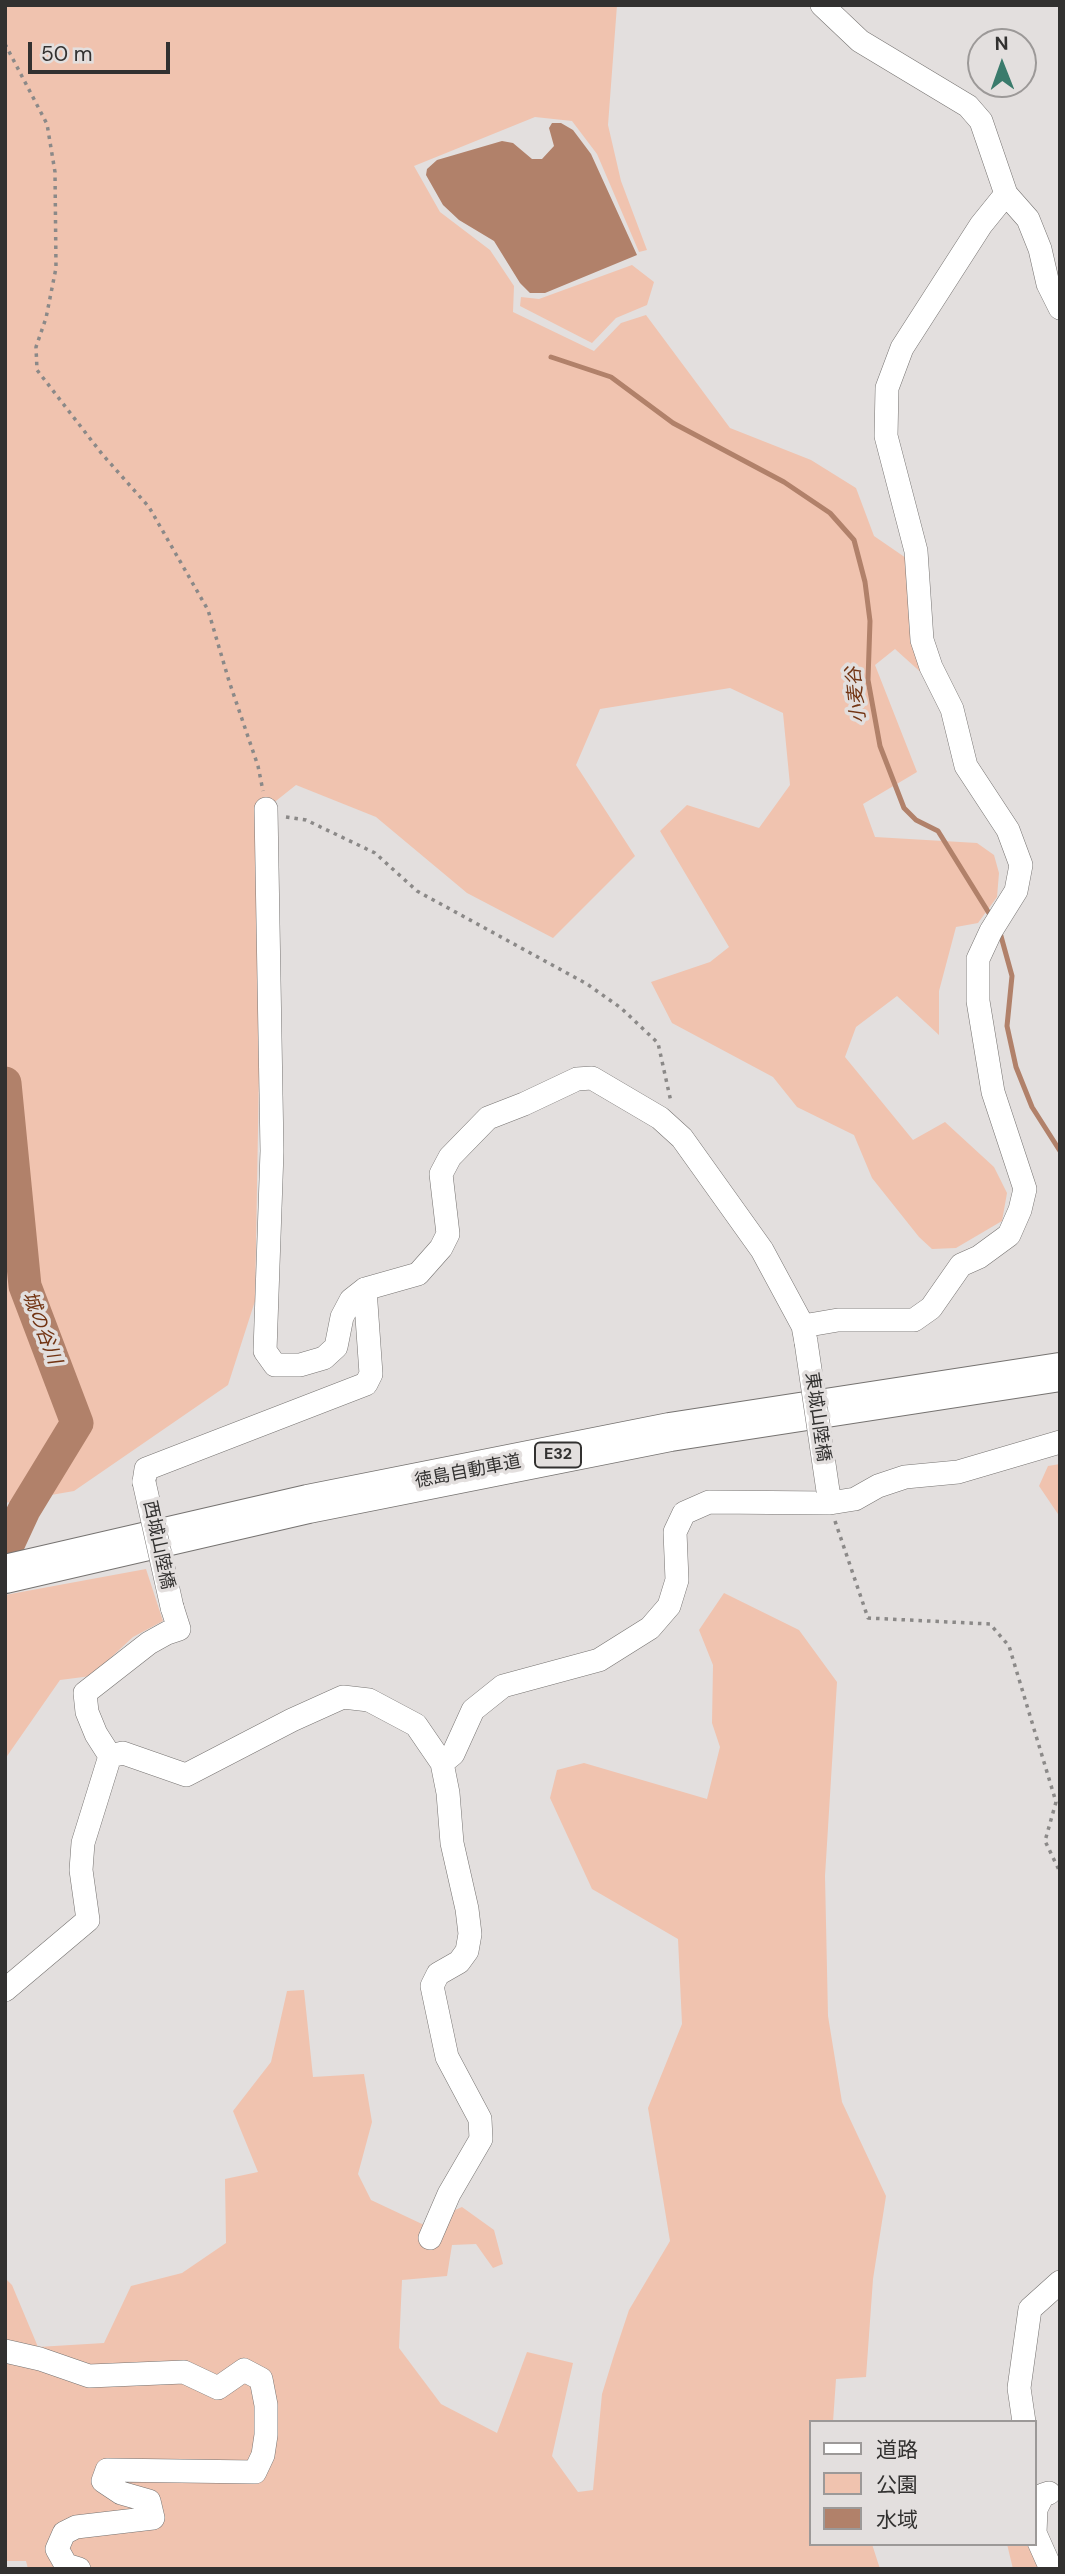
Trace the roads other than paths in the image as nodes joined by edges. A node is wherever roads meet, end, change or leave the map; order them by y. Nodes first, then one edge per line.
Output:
1 (822, 5) edge
2 (1006, 194) junction
3 (1060, 308) edge
4 (266, 809) road end
5 (365, 1289) junction
6 (804, 1334) junction
7 (1060, 1372) edge
8 (1060, 1442) edge
9 (829, 1497) junction
10 (5, 1574) edge
11 (110, 1756) junction
12 (442, 1763) junction
13 (5, 1990) edge
14 (430, 2238) dead end
15 (1060, 2282) edge
16 (5, 2351) edge
17 (1024, 2420) edge
18 (1048, 2493) edge
19 (1037, 2507) edge
20 (1037, 2538) edge
21 (79, 2569) edge
22 (1051, 2569) edge

1 - 2 street
2 - 3 street
2 - 6 street
4 - 5 street
5 - 6 street, 東城山陸橋
5 - 11 street, 西城山陸橋, bridge
6 - 9 street, 東城山陸橋, bridge
7 - 10 highway, 徳島自動車道 / E32
8 - 9 street
9 - 12 street
11 - 12 street
11 - 13 street
12 - 14 street
15 - 17 street
16 - 21 street
18 - 19 street
20 - 22 street

